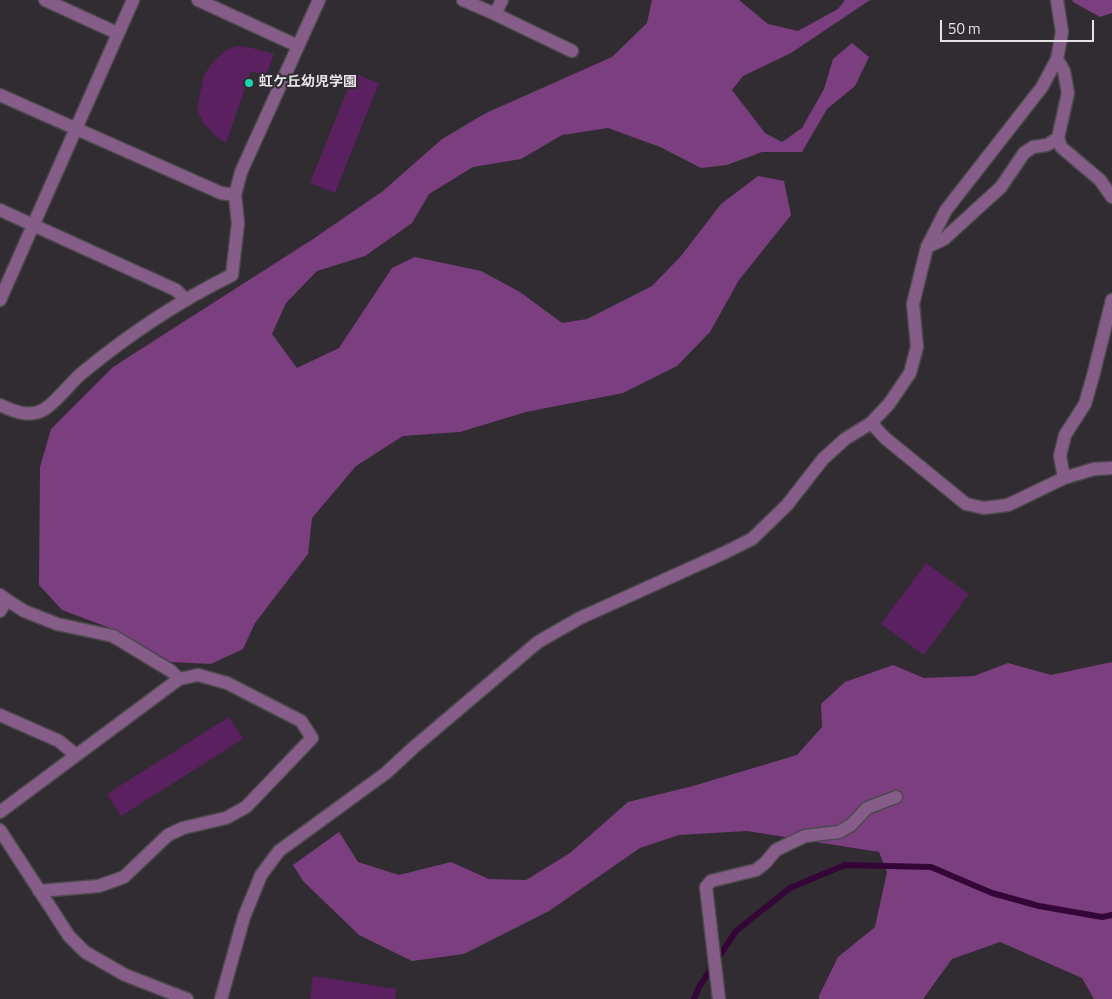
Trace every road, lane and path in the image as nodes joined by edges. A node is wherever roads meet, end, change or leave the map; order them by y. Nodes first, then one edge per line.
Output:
1 (45, 0) edge
2 (133, 0) edge
3 (198, 0) edge
4 (318, 0) edge
5 (463, 0) edge
6 (502, 0) edge
7 (1057, 0) edge
8 (495, 14) junction
9 (117, 33) junction
10 (298, 46) junction
11 (572, 51) dead end
12 (1057, 59) junction
13 (0, 95) edge
14 (76, 128) junction
15 (1058, 138) junction
16 (235, 195) junction
17 (1112, 197) edge
18 (0, 210) edge
19 (34, 225) junction
20 (926, 247) junction
21 (185, 299) junction
22 (0, 300) edge
23 (1112, 300) edge
24 (0, 405) edge
25 (872, 422) junction
26 (1112, 468) edge
27 (1064, 478) junction
28 (2, 602) edge
29 (179, 679) junction
30 (0, 715) edge
31 (76, 755) junction
32 (896, 797) dead end
33 (0, 812) edge
34 (0, 830) edge
35 (39, 891) junction
36 (187, 999) edge
37 (221, 999) edge
38 (719, 999) edge

1 - 9 street
2 - 9 street
3 - 10 street
4 - 10 street
5 - 8 street
6 - 8 street
7 - 12 street
8 - 11 street
9 - 14 street
10 - 16 street
12 - 15 street
12 - 20 street
13 - 14 street
14 - 16 street
14 - 19 street
15 - 17 street
15 - 20 street
16 - 21 street
18 - 19 street
19 - 21 street
19 - 22 street
20 - 25 street
21 - 24 street
23 - 27 street
25 - 27 street
25 - 37 street
26 - 27 street
28 - 29 street
29 - 31 street
29 - 35 street
30 - 31 street
31 - 33 street
32 - 38 street
34 - 35 street
35 - 36 street

